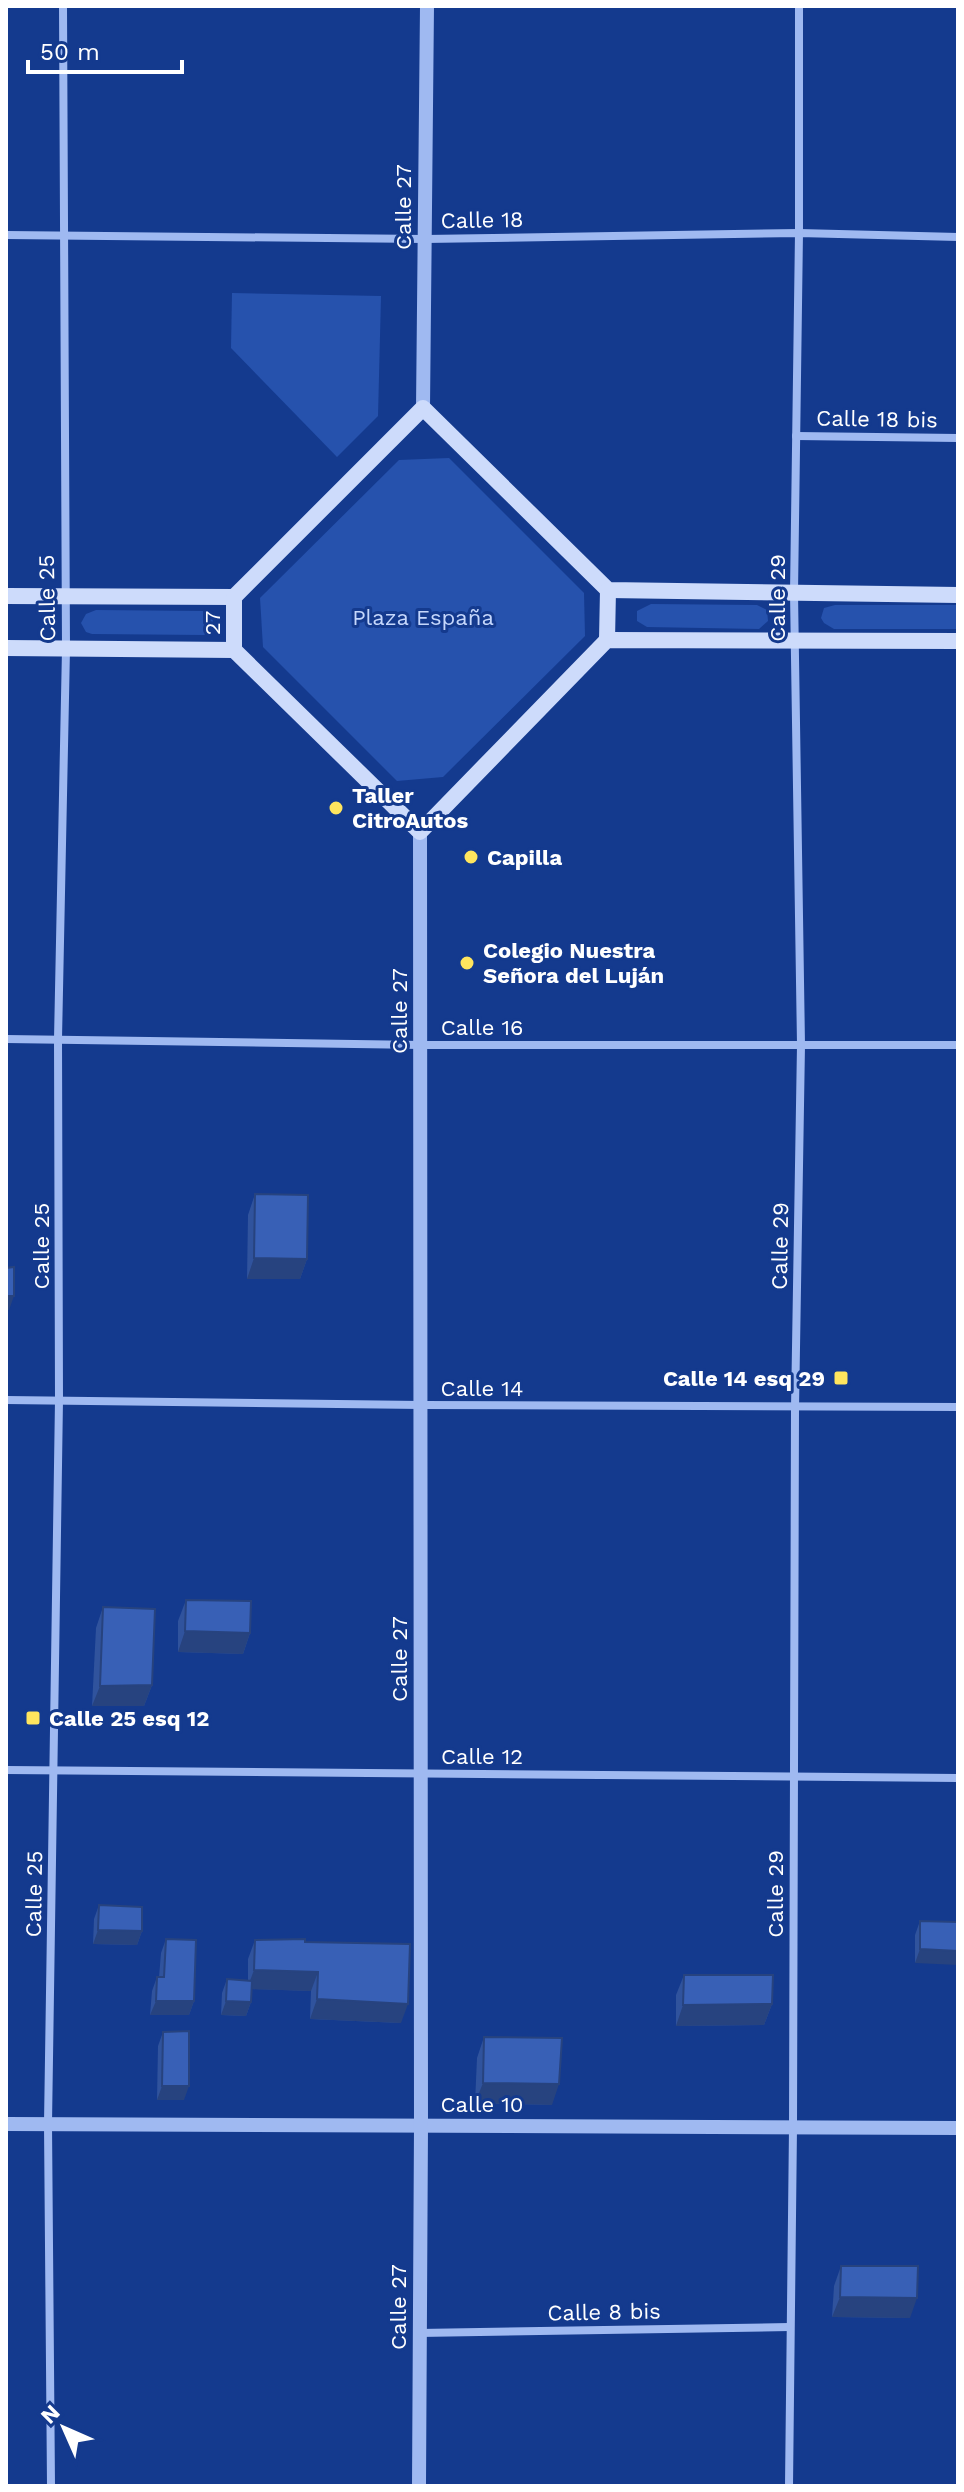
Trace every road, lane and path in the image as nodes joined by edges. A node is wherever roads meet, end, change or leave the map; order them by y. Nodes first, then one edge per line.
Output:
1 (63, 6) edge
2 (427, 6) edge
3 (799, 6) edge
4 (799, 233) junction
5 (6, 235) edge
6 (65, 235) junction
7 (958, 237) edge
8 (425, 239) junction
9 (423, 408) junction
10 (796, 436) junction
11 (958, 438) edge
12 (608, 590) junction
13 (794, 593) junction
14 (958, 595) edge
15 (6, 596) edge
16 (65, 596) junction
17 (234, 597) junction
18 (607, 640) junction
19 (794, 640) junction
20 (958, 641) edge
21 (6, 648) edge
22 (66, 649) junction
23 (234, 650) junction
24 (420, 832) junction
25 (6, 1039) edge
26 (58, 1039) junction
27 (421, 1045) junction
28 (801, 1045) junction
29 (958, 1045) edge
30 (6, 1400) edge
31 (59, 1400) junction
32 (421, 1405) junction
33 (958, 1407) edge
34 (795, 1408) junction
35 (6, 1770) edge
36 (55, 1770) junction
37 (421, 1774) junction
38 (793, 1776) junction
39 (958, 1778) edge
40 (6, 2124) edge
41 (48, 2124) junction
42 (421, 2126) junction
43 (793, 2127) junction
44 (958, 2128) edge
45 (790, 2327) junction
46 (419, 2333) junction
47 (51, 2486) edge
48 (419, 2486) edge
49 (789, 2486) edge

1 - 6 street, Calle 25
2 - 8 street, Calle 27
3 - 4 street, Calle 29
4 - 7 street, Calle 18
4 - 8 street, Calle 18
4 - 10 street, Calle 29
5 - 6 street, Calle 18
6 - 8 street, Calle 18
6 - 16 street, Calle 25
8 - 9 street, Calle 27
9 - 12 main road
9 - 17 main road
10 - 11 street, Calle 18 bis
10 - 13 street, Calle 29
12 - 13 main road
12 - 18 main road
13 - 14 main road
13 - 19 street, Calle 29
15 - 16 main road
16 - 17 main road
16 - 22 street, Calle 25
17 - 23 main road, 27
18 - 19 main road
18 - 24 main road
19 - 20 main road
19 - 28 street, Calle 29
21 - 22 main road
22 - 23 main road
22 - 26 street, Calle 25
23 - 24 main road
24 - 27 street, Calle 27
25 - 26 street, Calle 16
26 - 27 street, Calle 16
26 - 31 street, Calle 25
27 - 28 street, Calle 16
27 - 32 street, Calle 27
28 - 29 street, Calle 16
28 - 34 street, Calle 29
30 - 31 street, Calle 14
31 - 32 street, Calle 14
31 - 36 street, Calle 25
32 - 34 street, Calle 14
32 - 37 street, Calle 27
33 - 34 street, Calle 14
34 - 38 street, Calle 29
35 - 36 street, Calle 12
36 - 37 street, Calle 12
36 - 41 street, Calle 25
37 - 38 street, Calle 12
37 - 42 street, Calle 27
38 - 39 street, Calle 12
38 - 43 street, Calle 29
40 - 41 street, Calle 10
41 - 42 street, Calle 10
41 - 47 street, Calle 25
42 - 43 street, Calle 10
42 - 46 street, Calle 27
43 - 44 street, Calle 10
43 - 45 street, Calle 29
45 - 46 street, Calle 8 bis
45 - 49 street, Calle 29
46 - 48 street, Calle 27

